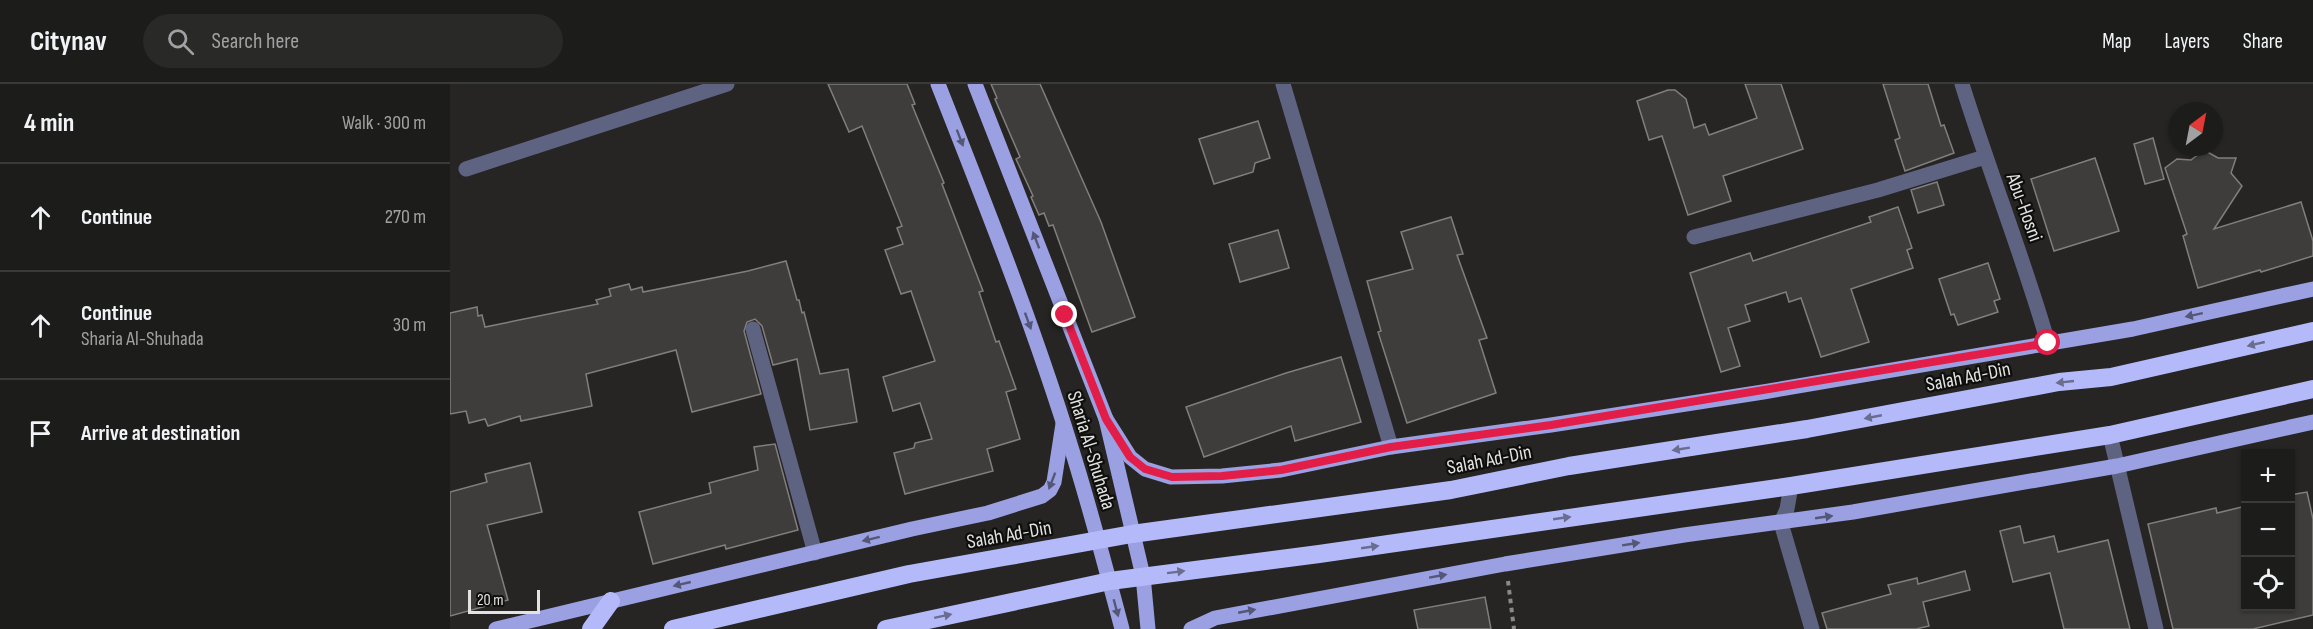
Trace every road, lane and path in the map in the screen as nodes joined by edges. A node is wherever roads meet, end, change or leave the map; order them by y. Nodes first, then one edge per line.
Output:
1 (727, 84) edge
2 (938, 84) edge
3 (975, 84) edge
4 (1283, 84) edge
5 (1962, 84) edge
6 (1984, 157) junction
7 (466, 169) dead end
8 (1694, 237) dead end
9 (2313, 289) edge
10 (753, 328) dead end
11 (2313, 332) edge
12 (2048, 343) junction
13 (2313, 389) edge
14 (1106, 419) junction
15 (2313, 422) edge
16 (1063, 424) junction
17 (2110, 435) junction
18 (1391, 447) junction
19 (2117, 466) junction
20 (1791, 486) junction
21 (1781, 523) junction
22 (1132, 534) junction
23 (1098, 540) junction
24 (815, 553) junction
25 (1143, 576) junction
26 (1110, 582) junction
27 (611, 601) junction
28 (496, 629) edge
29 (591, 629) edge
30 (673, 629) edge
31 (886, 629) edge
32 (1122, 629) edge
33 (1148, 629) edge
34 (1191, 629) edge
35 (1812, 629) edge
36 (2156, 629) edge

1 - 7 street
2 -> 16 main road, Sharia Al-Shuhada
14 -> 3 main road, Sharia Al-Shuhada
4 - 18 street
5 - 6 street, Abu-Hosni
6 - 8 street
6 - 12 street, Abu-Hosni
9 -> 12 main road
10 - 24 street
11 -> 22 highway, Salah Ad-Din
12 - 18 main road
13 - 17 highway
14 - 18 main road
14 - 22 main road, Sharia Al-Shuhada
15 - 19 main road
16 - 23 main road, Sharia Al-Shuhada
16 -> 24 main road
17 - 19 street
17 - 20 highway
21 -> 19 main road
19 - 36 street
20 - 21 street
25 -> 20 highway
34 -> 21 main road
21 - 35 street
22 - 23 highway, Salah Ad-Din
22 - 25 main road, Sharia Al-Shuhada
23 - 26 main road, Sharia Al-Shuhada
23 - 30 highway, Salah Ad-Din
24 -> 27 main road
25 - 26 highway
25 - 33 main road, Sharia Al-Shuhada
31 -> 26 highway
26 -> 32 main road, Sharia Al-Shuhada
27 - 28 main road
27 - 29 highway

